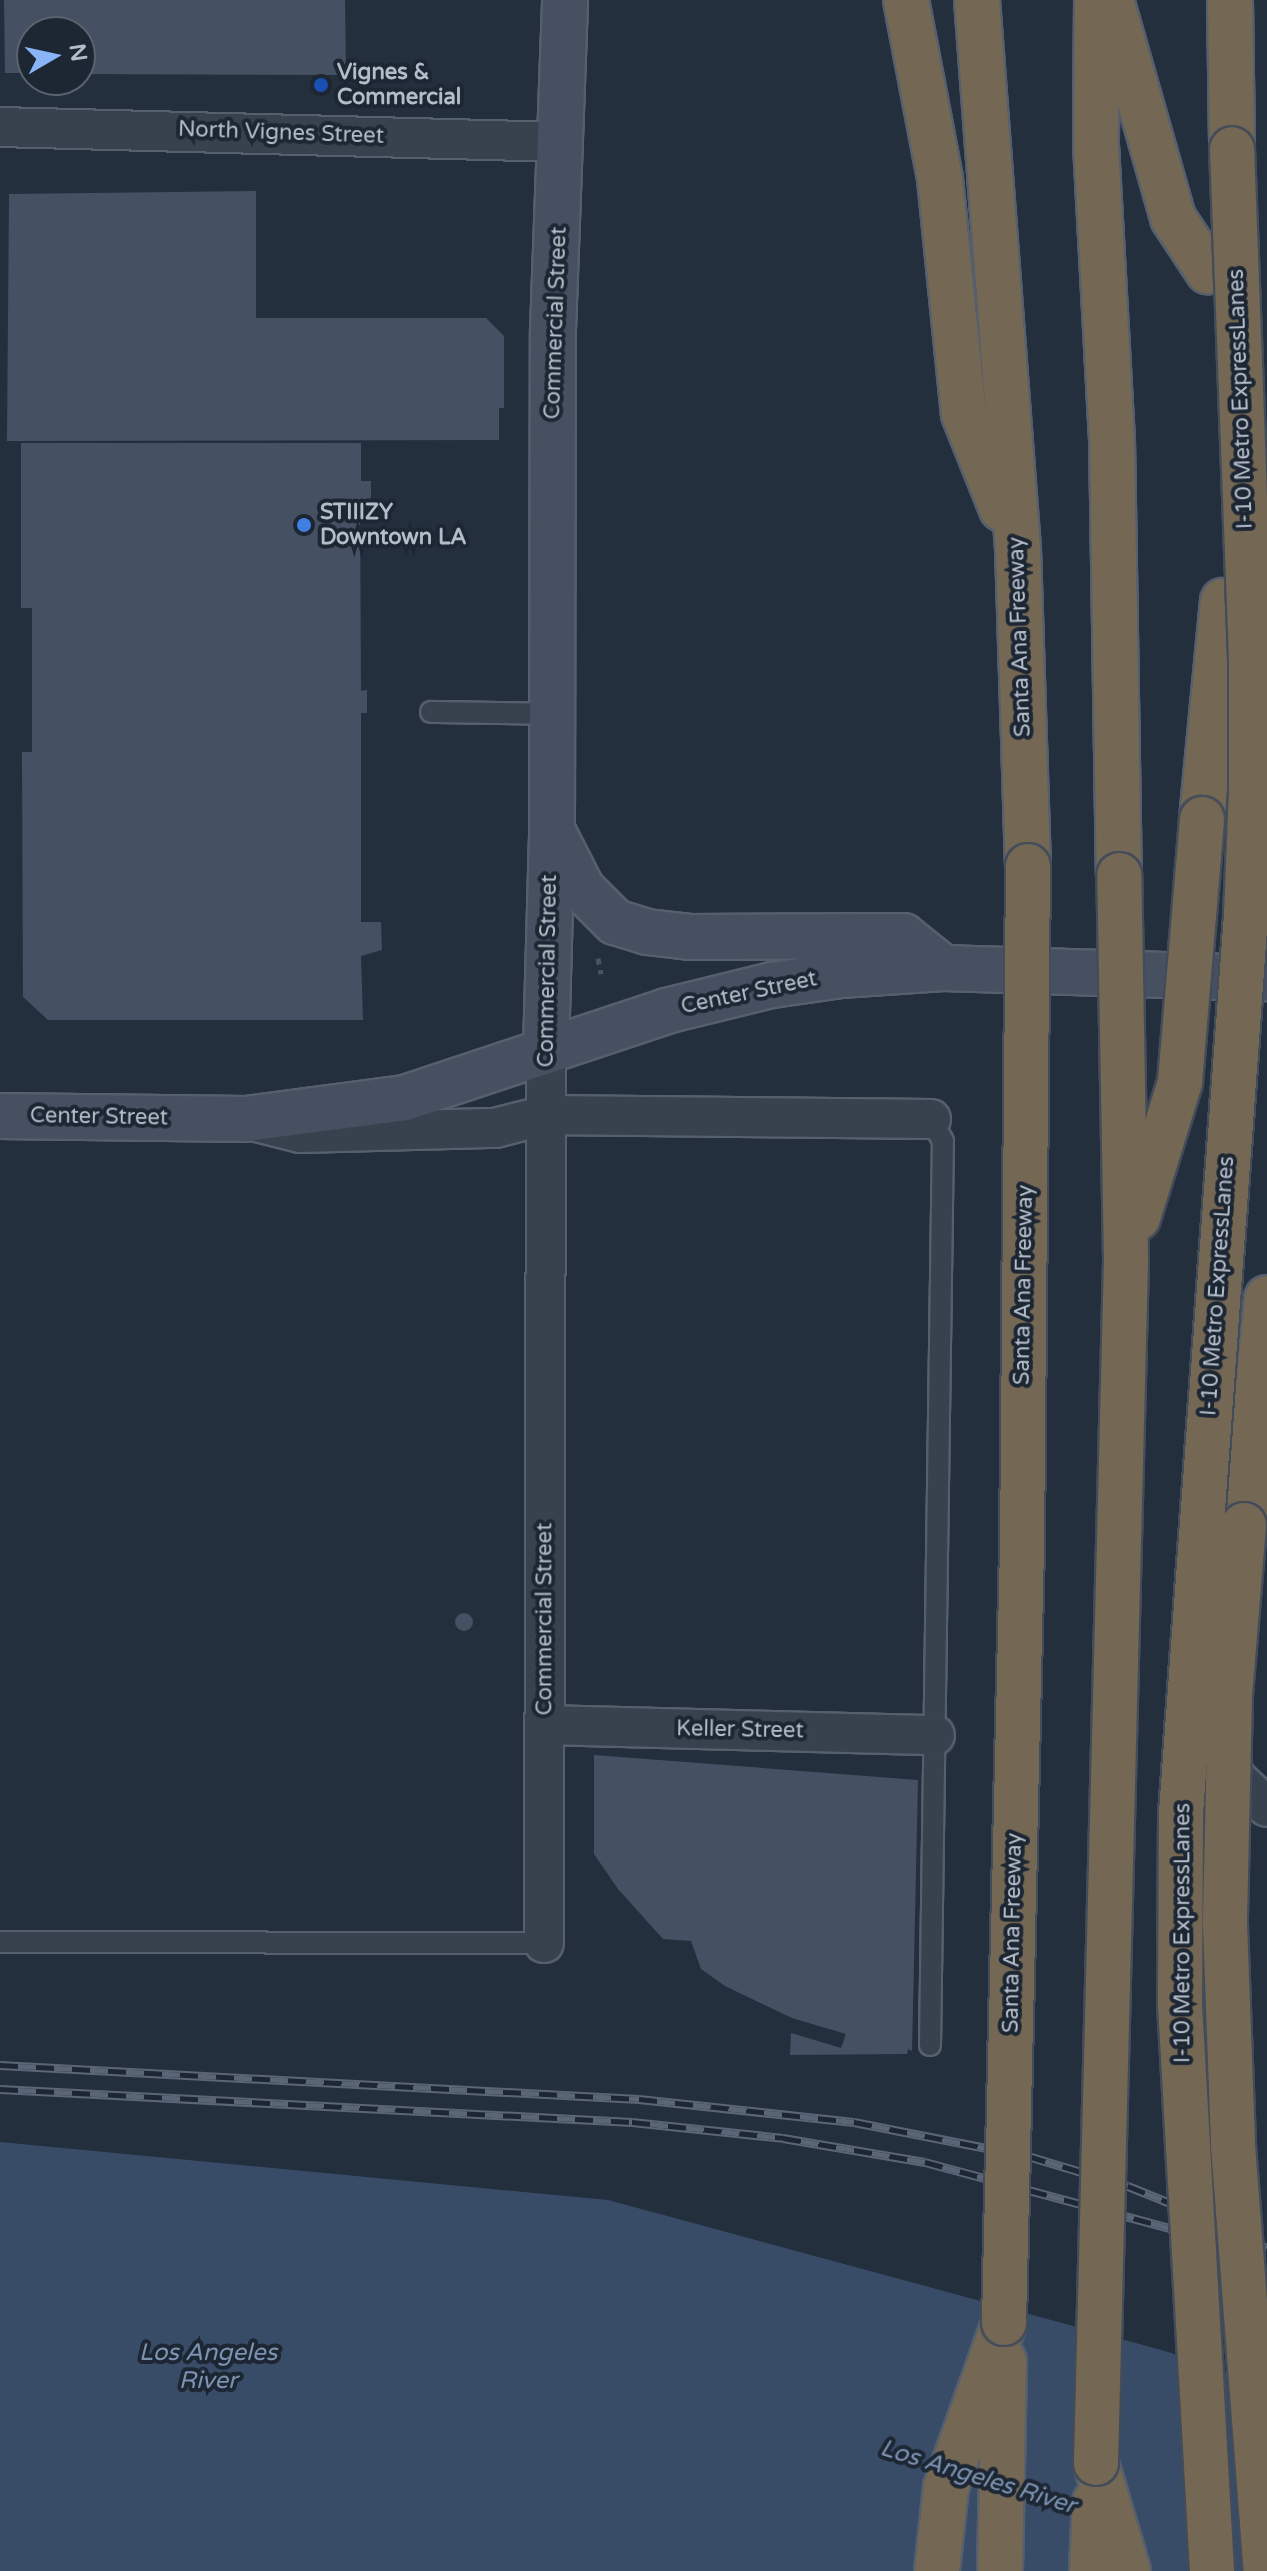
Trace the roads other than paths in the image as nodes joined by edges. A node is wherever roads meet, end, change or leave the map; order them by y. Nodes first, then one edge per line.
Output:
1 (565, 0) edge
2 (906, 0) edge
3 (977, 0) edge
4 (1097, 0) edge
5 (1111, 0) edge
6 (1230, 0) edge
7 (0, 127) edge
8 (562, 142) junction
9 (1208, 271) dead end
10 (1018, 549) junction
11 (1223, 601) dead end
12 (431, 712) dead end
13 (552, 714) junction
14 (552, 829) junction
15 (943, 968) junction
16 (1267, 978) edge
17 (546, 1050) junction
18 (546, 1115) junction
19 (0, 1116) edge
20 (246, 1119) junction
21 (931, 1119) joint
22 (1126, 1259) junction
23 (1267, 1298) edge
24 (1267, 1561) edge
25 (545, 1725) junction
26 (935, 1735) junction
27 (1267, 1807) edge
28 (0, 1942) edge
29 (544, 1943) joint
30 (930, 2045) dead end
31 (1004, 2323) junction
32 (1096, 2463) junction
33 (937, 2571) edge
34 (1000, 2571) edge
35 (1092, 2571) edge
36 (1128, 2571) edge
37 (1212, 2571) edge
38 (1266, 2571) edge

1 - 8 main road, Commercial Street
2 - 10 highway
3 - 10 highway, Santa Ana Freeway
4 - 22 highway, bridge
5 - 9 highway
6 - 37 highway, I-10 Metro ExpressLanes, bridge
7 - 8 street, North Vignes Street
8 - 13 main road, Commercial Street
10 - 31 highway, Santa Ana Freeway, bridge
11 - 22 highway, bridge
12 - 13 lane
13 - 14 main road, Commercial Street
14 - 15 main road
14 - 17 main road, Commercial Street
15 - 16 main road, Center Street
15 - 17 main road, Center Street
17 - 18 street, Commercial Street
17 - 20 main road, Center Street
18 - 20 street, Center Street
18 - 21 street, Center Street
18 - 25 street, Commercial Street
19 - 20 main road, Center Street
21 - 26 lane
22 - 32 highway, bridge
23 - 38 highway, I-10 Metro ExpressLanes, bridge
24 - 27 street
25 - 26 street, Keller Street
25 - 29 street, Commercial Street
26 - 30 lane
28 - 29 lane
31 - 33 highway
31 - 34 highway, Santa Ana Freeway
32 - 35 highway
32 - 36 highway

